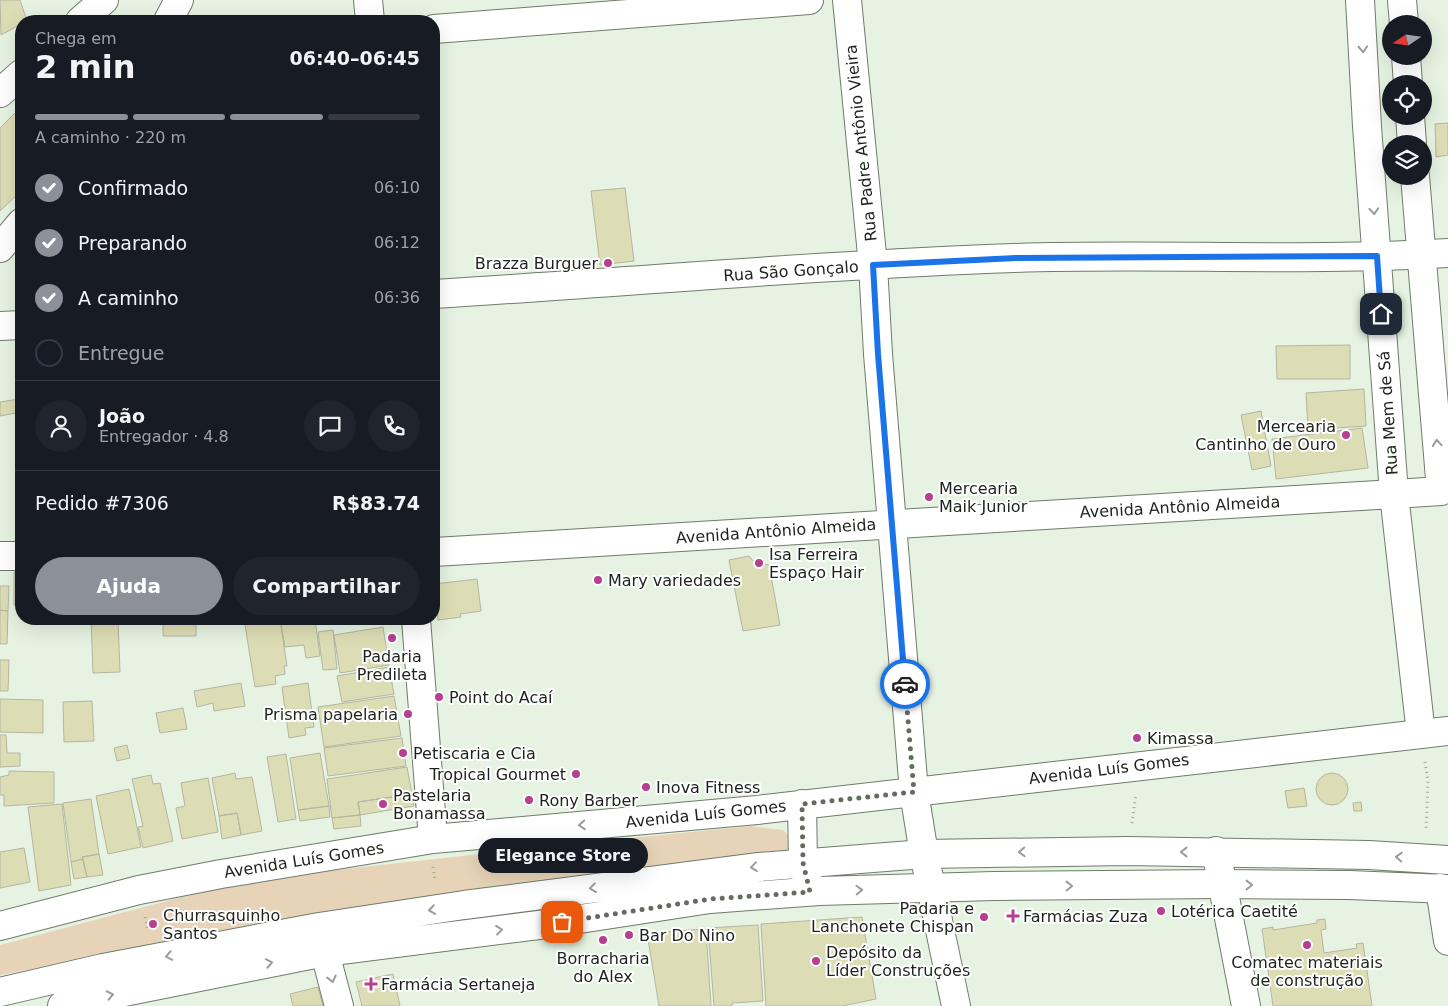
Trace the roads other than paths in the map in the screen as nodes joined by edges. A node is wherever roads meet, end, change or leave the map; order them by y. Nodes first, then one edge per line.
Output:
1 (104, 0) edge
2 (179, 0) edge
3 (368, 0) edge
4 (809, 0) edge
5 (847, 0) edge
6 (1360, 0) edge
7 (1402, 0) edge
8 (87, 15) edge
9 (171, 15) edge
10 (369, 15) edge
11 (1403, 15) edge
12 (440, 29) edge
13 (15, 79) edge
14 (0, 93) edge
15 (1416, 185) edge
16 (15, 230) edge
17 (0, 248) edge
18 (1448, 253) edge
19 (1421, 255) junction
20 (1377, 256) junction
21 (873, 265) junction
22 (440, 294) edge
23 (15, 325) edge
24 (0, 326) edge
25 (1444, 491) edge
26 (1394, 494) junction
27 (892, 524) junction
28 (440, 552) edge
29 (0, 556) edge
30 (15, 556) edge
31 (416, 625) edge
32 (1448, 731) edge
33 (1421, 734) junction
34 (914, 792) junction
35 (802, 804) junction
36 (433, 839) junction
37 (1216, 851) junction
38 (924, 854) junction
39 (1448, 860) edge
40 (803, 863) junction
41 (1222, 884) junction
42 (933, 888) junction
43 (1444, 889) edge
44 (810, 892) junction
45 (0, 926) edge
46 (322, 940) junction
47 (1448, 941) edge
48 (207, 948) junction
49 (213, 974) junction
50 (0, 992) edge
51 (62, 1006) edge
52 (339, 1006) edge
53 (956, 1006) edge
54 (1246, 1006) edge

1 - 8 street
2 - 9 street
3 - 10 street
4 - 12 street
5 - 21 street, Rua Padre Antônio Vieira
6 -> 20 street, Rua Mem de Sá
7 - 11 street
13 - 14 street
15 - 19 street
16 - 17 street
18 - 19 street, Rua São Gonçalo
19 - 20 street, Rua São Gonçalo
25 -> 19 street
20 - 21 street, Rua São Gonçalo
20 - 26 street, Rua Mem de Sá
21 - 22 street, Rua São Gonçalo
21 - 27 street, Rua Padre Antônio Vieira
23 - 24 street
25 - 26 street, Avenida Antônio Almeida
26 - 27 street, Avenida Antônio Almeida
26 - 33 street, Rua Mem de Sá
27 - 28 street, Avenida Antônio Almeida
27 - 34 street, Rua Padre Antônio Vieira
29 - 30 street
31 - 36 street
32 - 33 street, Avenida Luís Gomes
33 - 34 street, Avenida Luís Gomes
34 - 35 street, Avenida Luís Gomes
34 - 38 street, Rua Padre Antônio Vieira
35 -> 36 street, Avenida Luís Gomes
35 - 40 street
36 - 45 street, Avenida Luís Gomes
37 -> 38 street
39 -> 37 street
37 - 41 street
38 - 40 street
38 - 42 street, Rua Padre Antônio Vieira
40 - 44 street
40 -> 46 street
42 -> 41 street
41 -> 43 street
41 - 54 street
44 -> 42 street
42 - 53 street, Rua Padre Antônio Vieira
43 - 47 street
46 -> 44 street
46 - 48 street
49 -> 46 street
46 -> 52 street
48 - 49 street
48 -> 50 street
51 -> 49 street

